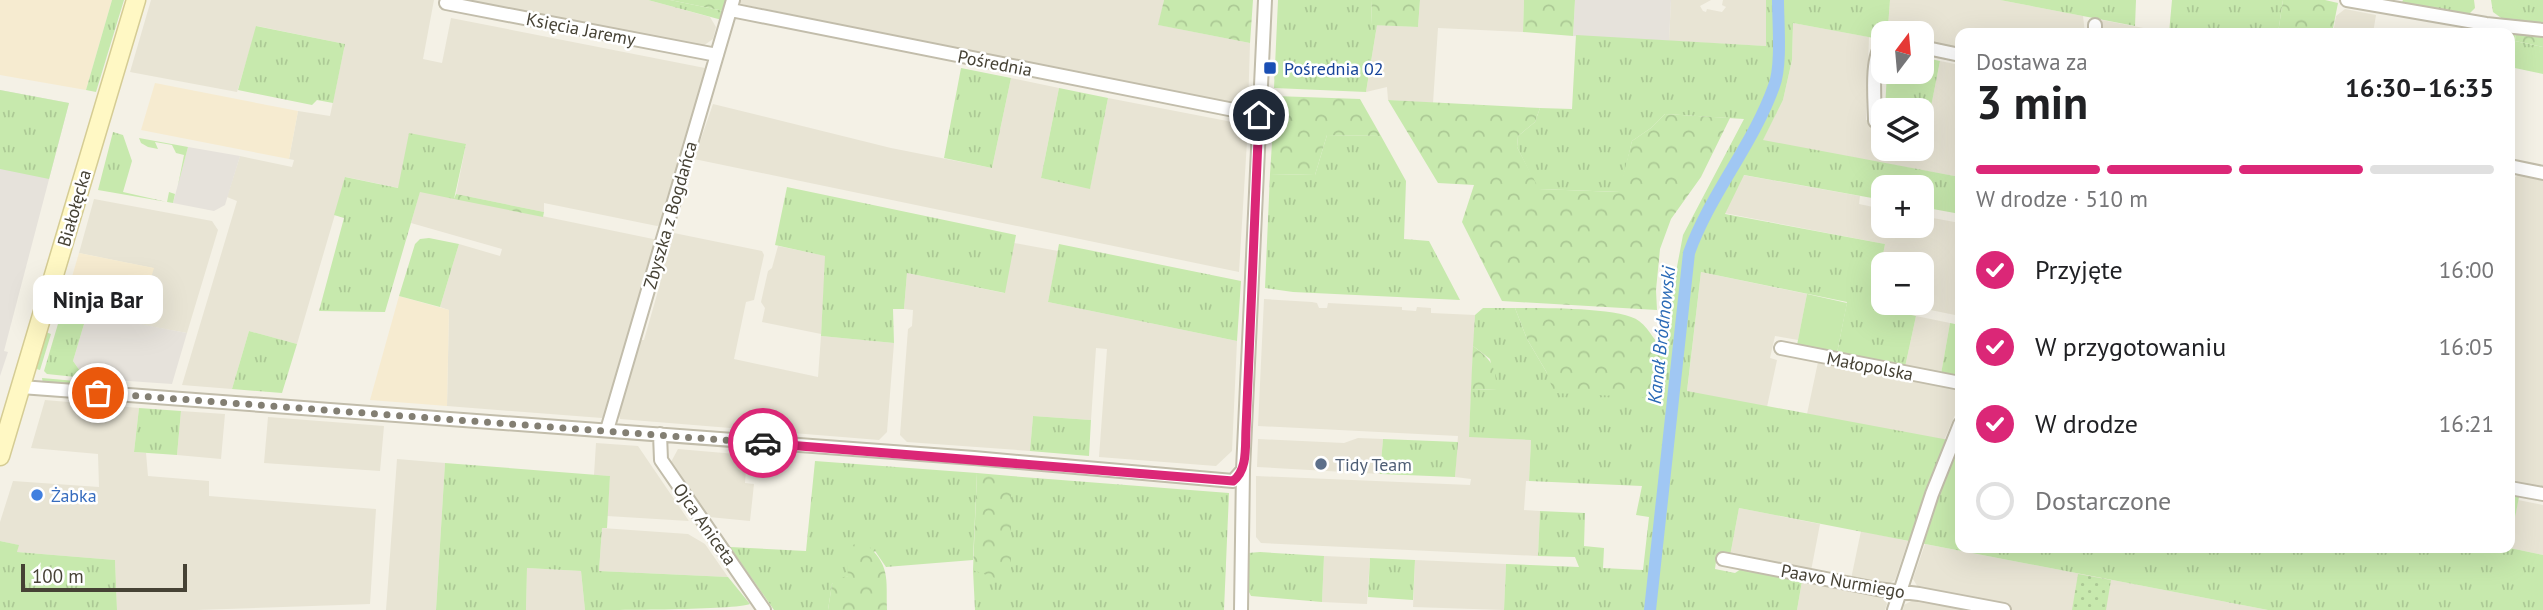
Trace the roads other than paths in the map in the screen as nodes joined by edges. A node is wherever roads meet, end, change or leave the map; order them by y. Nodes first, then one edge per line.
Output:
1 (136, 0) edge
2 (1265, 0) edge
3 (2347, 0) edge
4 (446, 3) dead end
5 (732, 5) edge
6 (2543, 30) edge
7 (1934, 50) edge
8 (1955, 54) edge
9 (717, 55) junction
10 (1259, 115) junction
11 (2515, 167) edge
12 (2543, 173) edge
13 (1781, 348) dead end
14 (1955, 382) edge
15 (21, 387) junction
16 (607, 430) junction
17 (660, 434) junction
18 (1955, 436) edge
19 (0, 456) edge
20 (1243, 470) junction
21 (2515, 489) edge
22 (2543, 494) edge
23 (1723, 559) dead end
24 (1900, 592) junction
25 (764, 610) edge
26 (1241, 610) edge
27 (1894, 610) edge
28 (2004, 610) edge

1 - 15 street, Białołęcka
2 - 10 street
3 - 6 street
4 - 9 street, Księcia Jaremy
5 - 9 street, Zbyszka z Bogdańca
5 - 10 street, Pośrednia
7 - 8 street
9 - 16 street, Zbyszka z Bogdańca
10 - 20 street
11 - 12 street
13 - 14 street, Małopolska
15 - 16 street
15 - 19 street, Białołęcka
16 - 17 street
17 - 20 street
17 - 25 street, Ojca Aniceta
18 - 24 street
20 - 26 street
21 - 22 street
23 - 24 street, Paavo Nurmiego
24 - 27 street
24 - 28 street, Paavo Nurmiego

